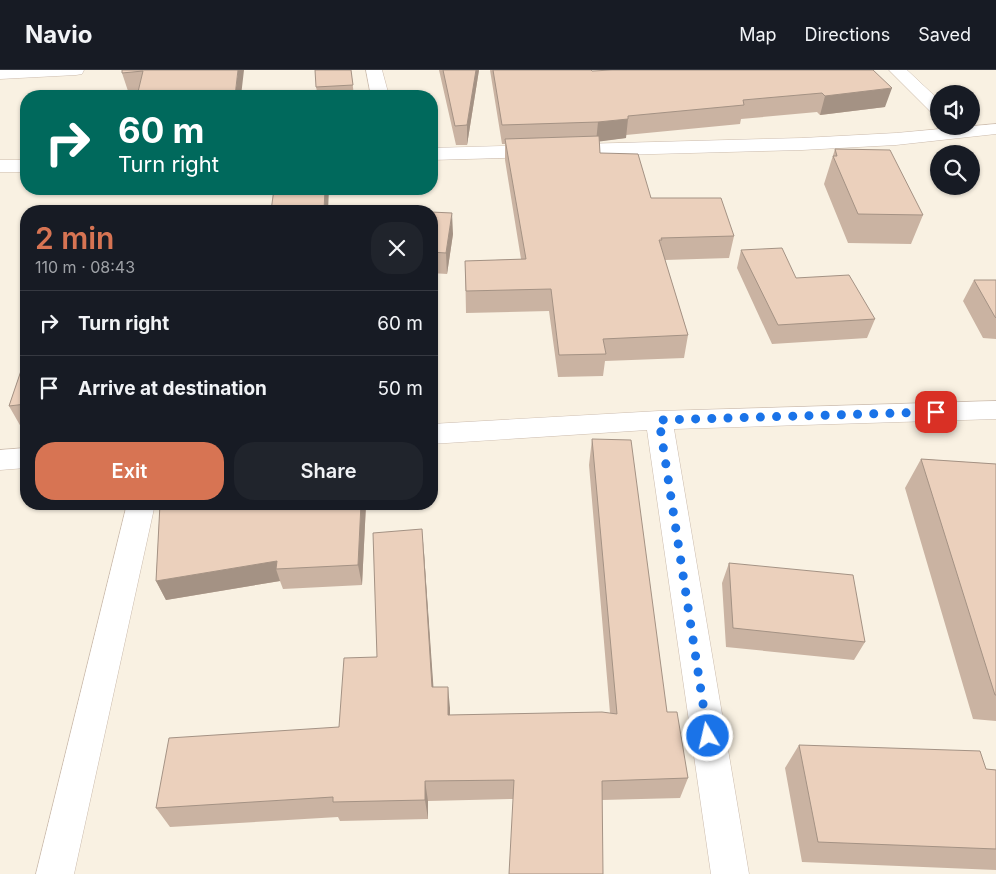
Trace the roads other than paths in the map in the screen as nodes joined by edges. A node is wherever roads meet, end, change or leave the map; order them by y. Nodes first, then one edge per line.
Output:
1 (64, 70) edge
2 (76, 70) edge
3 (374, 70) edge
4 (897, 70) edge
5 (0, 74) edge
6 (379, 90) edge
7 (930, 101) edge
8 (980, 129) edge
9 (996, 129) edge
10 (930, 134) edge
11 (438, 154) edge
12 (0, 166) edge
13 (20, 166) edge
14 (996, 410) edge
15 (659, 420) junction
16 (438, 434) edge
17 (20, 458) edge
18 (0, 460) edge
19 (140, 510) edge
20 (55, 874) edge
21 (730, 874) edge

1 - 2 street
1 - 5 street
3 - 6 street
4 - 7 street
8 - 9 street
10 - 11 street
12 - 13 street
14 - 15 street
15 - 16 street
15 - 21 street
17 - 18 street
19 - 20 street

